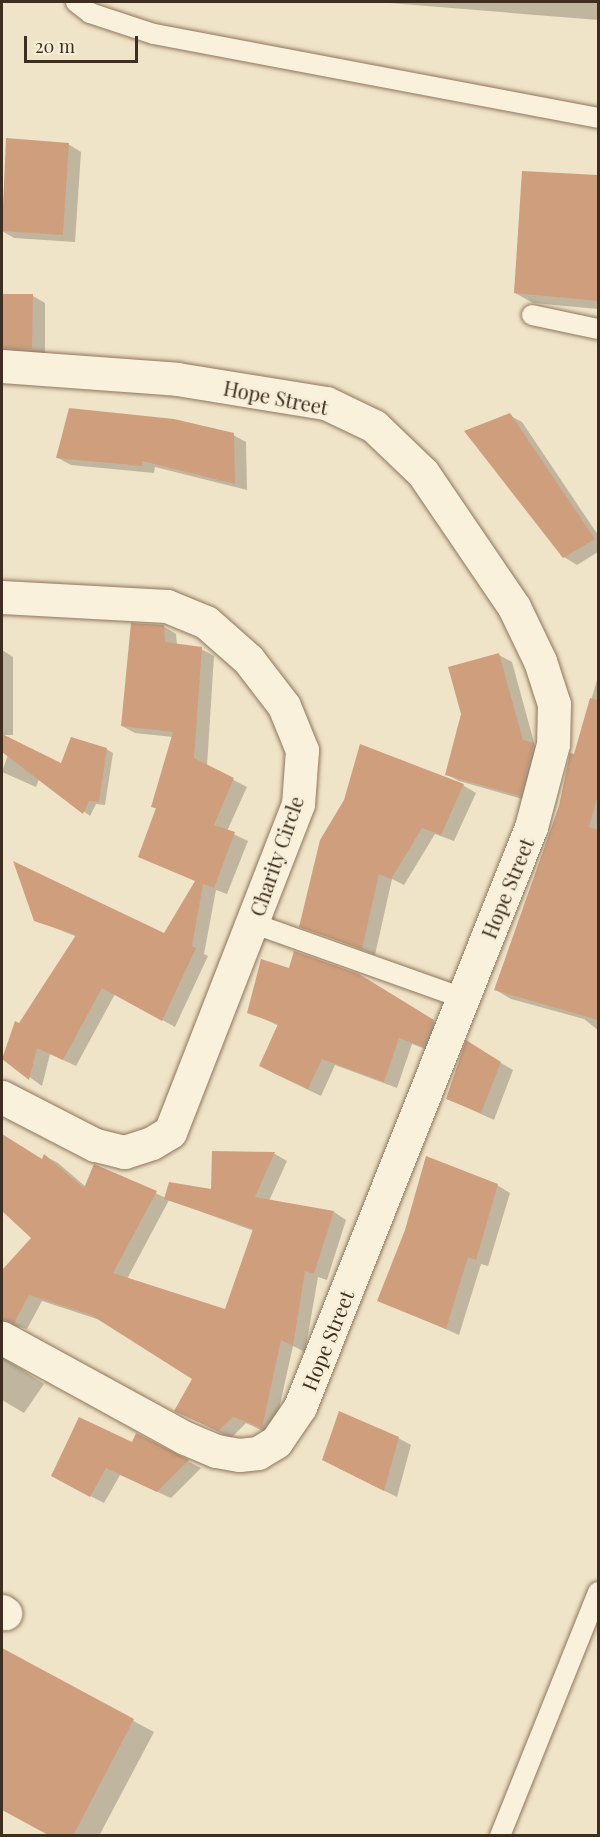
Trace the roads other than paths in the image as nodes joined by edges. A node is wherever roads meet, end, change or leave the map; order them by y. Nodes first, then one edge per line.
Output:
1 (76, 2) edge
2 (598, 118) edge
3 (532, 315) dead end
4 (598, 329) edge
5 (2, 366) edge
6 (2, 597) edge
7 (252, 923) junction
8 (464, 998) junction
9 (2, 1097) edge
10 (2, 1338) edge
11 (598, 1592) edge
12 (500, 1836) edge

1 - 2 lane
3 - 4 lane
5 - 8 street, Hope Street
6 - 7 street, Charity Circle
7 - 8 lane
7 - 9 street, Charity Circle
8 - 10 street, Hope Street
11 - 12 lane

